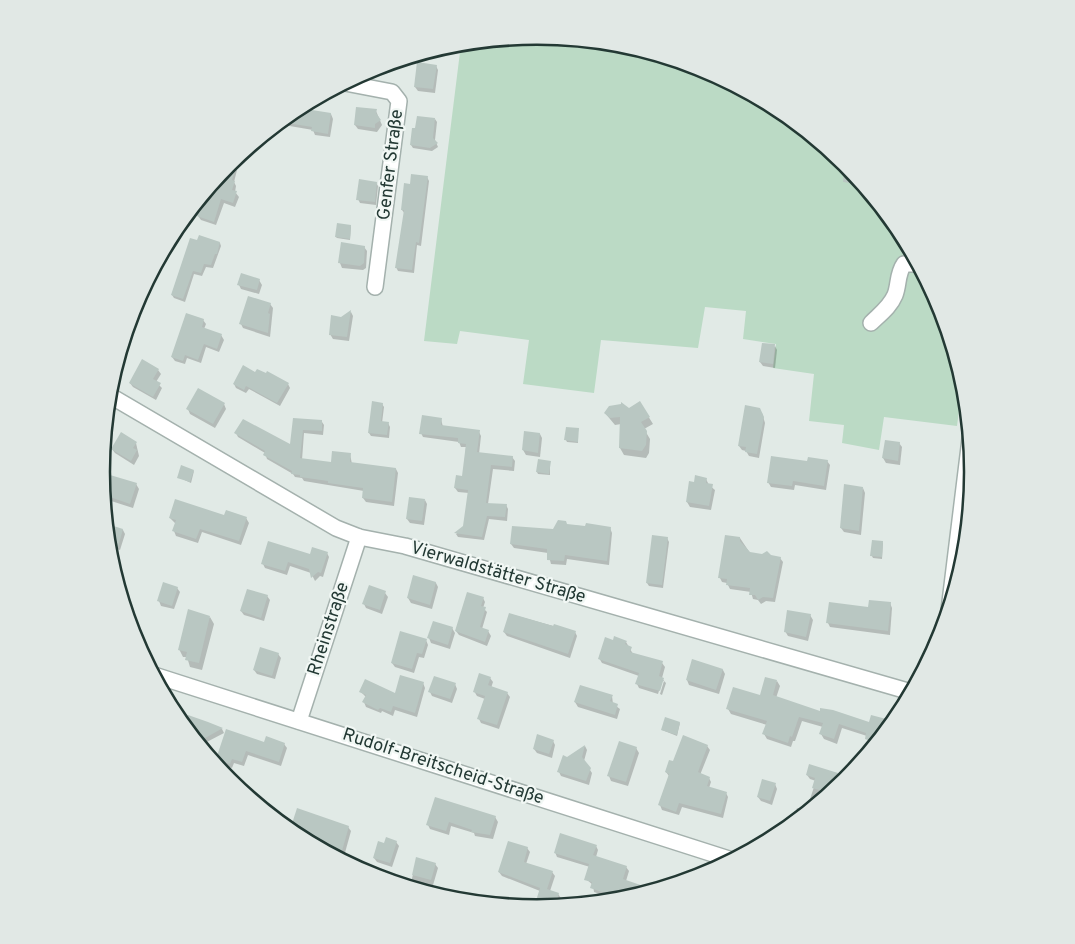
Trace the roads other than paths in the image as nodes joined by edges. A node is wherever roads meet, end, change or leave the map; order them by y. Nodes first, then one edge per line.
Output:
1 (358, 85) edge
2 (910, 264) edge
3 (375, 287) dead end
4 (871, 323) dead end
5 (117, 400) edge
6 (964, 488) edge
7 (359, 537) junction
8 (955, 558) edge
9 (164, 678) edge
10 (904, 690) edge
11 (299, 721) junction
12 (722, 857) edge

1 - 3 street, Genfer Straße
2 - 4 street
5 - 7 street, Vierwaldstätter Straße
6 - 8 street
7 - 10 street, Vierwaldstätter Straße
7 - 11 street, Rheinstraße
9 - 11 street, Rudolf-Breitscheid-Straße
11 - 12 street, Rudolf-Breitscheid-Straße

